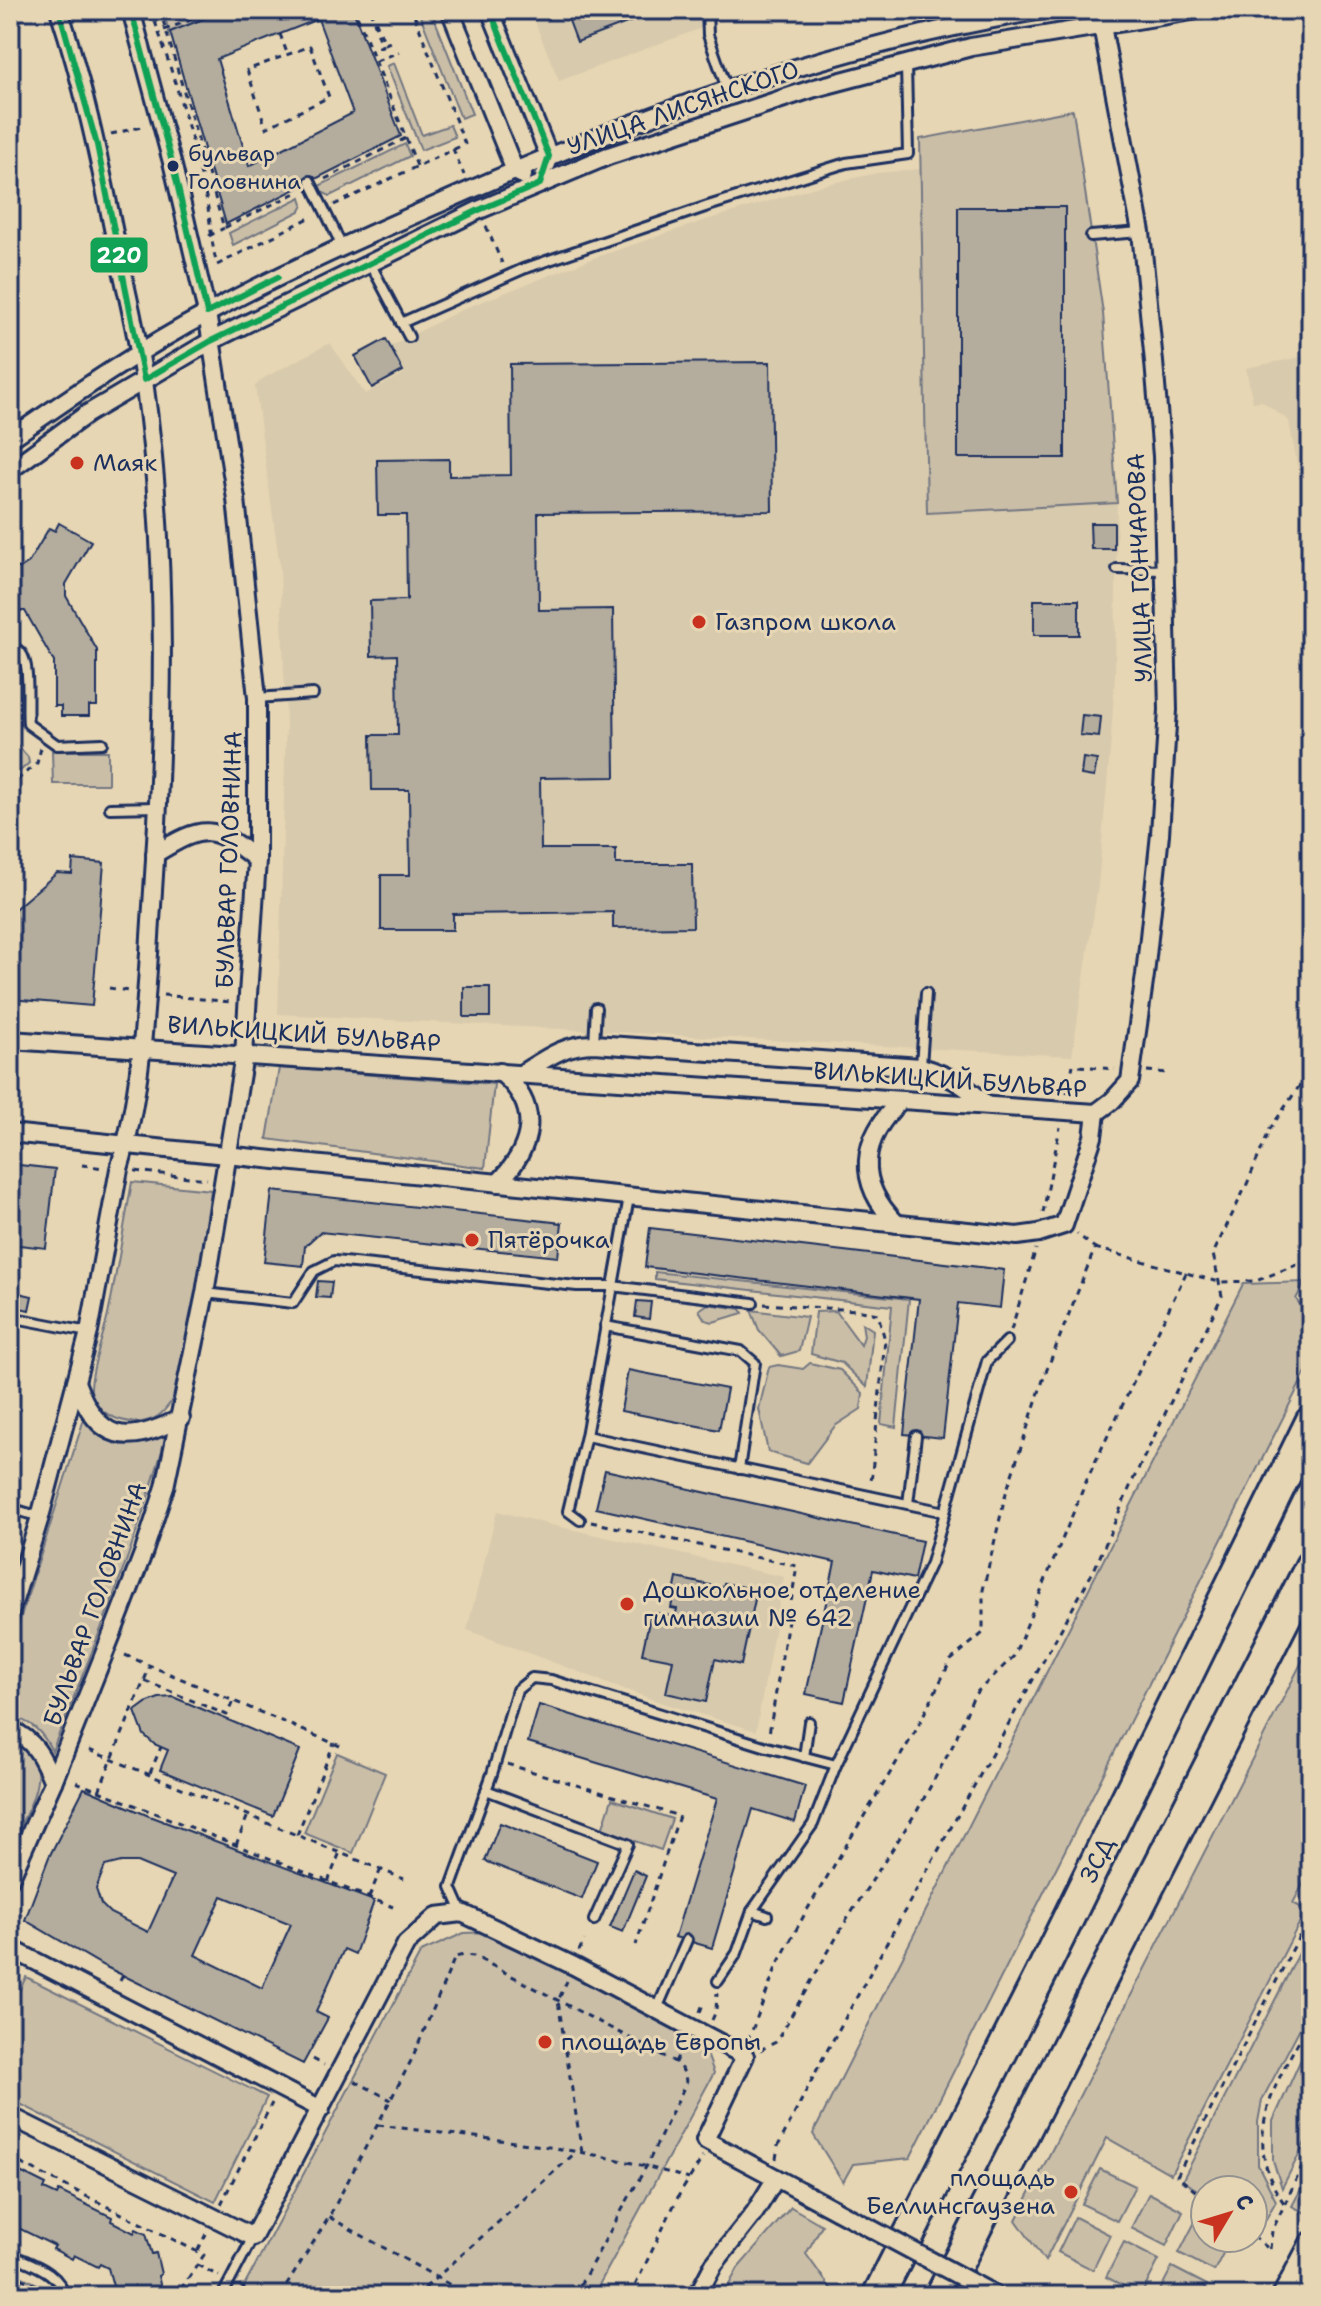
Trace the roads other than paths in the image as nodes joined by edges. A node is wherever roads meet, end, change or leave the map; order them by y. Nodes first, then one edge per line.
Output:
1 (59, 10) edge
2 (131, 10) edge
3 (450, 10) edge
4 (490, 10) edge
5 (707, 10) edge
6 (1044, 10) edge
7 (1198, 10) edge
8 (1101, 17) edge
9 (906, 64) junction
10 (727, 89) junction
11 (549, 156) junction
12 (515, 171) junction
13 (312, 183) road end
14 (540, 184) junction
15 (1141, 232) junction
16 (1091, 236) dead end
17 (342, 246) junction
18 (370, 263) junction
19 (207, 313) junction
20 (401, 323) junction
21 (409, 337) dead end
22 (211, 341) junction
23 (139, 354) junction
24 (144, 380) junction
25 (10, 439) edge
26 (10, 470) edge
27 (1117, 569) dead end
28 (1165, 570) junction
29 (10, 646) edge
30 (313, 694) dead end
31 (257, 698) junction
32 (102, 743) dead end
33 (158, 807) junction
34 (110, 808) dead end
35 (155, 854) junction
36 (257, 860) junction
37 (926, 993) dead end
38 (596, 1008) dead end
39 (10, 1040) edge
40 (594, 1044) junction
41 (141, 1047) junction
42 (244, 1055) junction
43 (921, 1067) junction
44 (500, 1072) junction
45 (521, 1074) junction
46 (901, 1100) junction
47 (986, 1105) junction
48 (1096, 1113) junction
49 (10, 1133) edge
50 (126, 1145) junction
51 (227, 1155) junction
52 (498, 1183) junction
53 (629, 1196) junction
54 (897, 1224) junction
55 (612, 1286) junction
56 (205, 1293) junction
57 (753, 1303) road end
58 (10, 1317) edge
59 (605, 1326) junction
60 (89, 1332) junction
61 (1007, 1341) road end
62 (76, 1382) junction
63 (181, 1418) junction
64 (1311, 1422) edge
65 (586, 1436) junction
66 (916, 1436) dead end
67 (739, 1469) junction
68 (908, 1504) junction
69 (10, 1508) edge
70 (945, 1512) junction
71 (40, 1517) junction
72 (580, 1520) road end
73 (1311, 1566) edge
74 (10, 1613) edge
75 (809, 1722) dead end
76 (10, 1729) edge
77 (804, 1757) junction
78 (836, 1765) junction
79 (53, 1782) junction
80 (486, 1790) junction
81 (10, 1879) edge
82 (752, 1911) junction
83 (462, 1913) junction
84 (767, 1916) dead end
85 (594, 1920) dead end
86 (687, 1940) dead end
87 (10, 1948) edge
88 (718, 1981) road end
89 (657, 2009) junction
90 (321, 2109) junction
91 (10, 2116) edge
92 (776, 2178) junction
93 (253, 2237) junction
94 (1311, 2243) edge
95 (10, 2254) edge
96 (1311, 2286) edge
97 (64, 2296) edge
98 (222, 2296) edge
99 (697, 2296) edge
100 (878, 2296) edge
101 (941, 2296) edge
102 (997, 2296) edge
103 (1283, 2296) edge
104 (1306, 2296) edge

1 - 23 street
2 - 19 street, БУЛЬВАР ГОЛОВНИНА
3 - 12 street
4 - 11 street
5 - 10 lane
6 - 10 street, УЛИЦА ЛИСЯНСКОГО
7 - 8 street, УЛИЦА ЛИСЯНСКОГО
8 - 9 street, УЛИЦА ЛИСЯНСКОГО
8 - 15 street, УЛИЦА ГОНЧАРОВА
9 - 14 street, УЛИЦА ЛИСЯНСКОГО
9 - 20 lane
10 - 11 street, УЛИЦА ЛИСЯНСКОГО
11 - 12 street, УЛИЦА ЛИСЯНСКОГО
11 - 14 street
12 - 14 street
12 - 17 street, УЛИЦА ЛИСЯНСКОГО
13 - 17 lane
14 - 18 street, УЛИЦА ЛИСЯНСКОГО
15 - 16 lane
15 - 28 street, УЛИЦА ГОНЧАРОВА
17 - 19 street, УЛИЦА ЛИСЯНСКОГО
18 - 20 lane
18 - 22 street, УЛИЦА ЛИСЯНСКОГО
19 - 22 street, БУЛЬВАР ГОЛОВНИНА
19 - 23 street, УЛИЦА ЛИСЯНСКОГО
20 - 21 lane
22 - 24 street, УЛИЦА ЛИСЯНСКОГО
22 - 31 street, БУЛЬВАР ГОЛОВНИНА
23 - 24 street
23 - 25 street, УЛИЦА ЛИСЯНСКОГО
24 - 26 street, УЛИЦА ЛИСЯНСКОГО
24 - 33 street
27 - 28 lane
28 - 48 street, УЛИЦА ГОНЧАРОВА
29 - 32 lane
30 - 31 lane
31 - 36 street, БУЛЬВАР ГОЛОВНИНА
33 - 34 lane
33 - 35 street
35 - 36 street
35 - 41 street
36 - 42 street, БУЛЬВАР ГОЛОВНИНА
37 - 43 lane
38 - 40 lane
39 - 41 street, ВИЛЬКИЦКИЙ БУЛЬВАР
40 - 43 street
40 - 45 street
41 - 42 street, ВИЛЬКИЦКИЙ БУЛЬВАР
41 - 50 street
42 - 44 street, ВИЛЬКИЦКИЙ БУЛЬВАР
42 - 51 street, БУЛЬВАР ГОЛОВНИНА
43 - 47 street
44 - 45 street, ВИЛЬКИЦКИЙ БУЛЬВАР
44 - 52 street
45 - 46 street, ВИЛЬКИЦКИЙ БУЛЬВАР
46 - 47 street, ВИЛЬКИЦКИЙ БУЛЬВАР
46 - 54 street
47 - 48 street, ВИЛЬКИЦКИЙ БУЛЬВАР
48 - 54 street, ВИЛЬКИЦКИЙ БУЛЬВАР
49 - 50 street
50 - 51 street
50 - 60 street
51 - 52 street
51 - 56 street, БУЛЬВАР ГОЛОВНИНА
52 - 53 street
53 - 54 street
53 - 55 lane
55 - 56 lane
55 - 57 lane
55 - 59 lane
56 - 63 street, БУЛЬВАР ГОЛОВНИНА
58 - 60 lane
59 - 65 lane
59 - 67 lane
60 - 62 street
61 - 70 lane
62 - 63 street
62 - 71 street
63 - 79 street, БУЛЬВАР ГОЛОВНИНА
64 - 100 highway, ЗСД
65 - 67 lane
65 - 72 lane
66 - 68 lane
67 - 68 lane
68 - 70 lane
69 - 71 lane
70 - 78 lane
71 - 74 street
73 - 101 highway
75 - 77 lane
76 - 79 street
77 - 78 lane
77 - 80 lane
78 - 82 lane
79 - 81 street, БУЛЬВАР ГОЛОВНИНА
80 - 83 lane
80 - 85 lane
82 - 84 lane
82 - 88 lane
83 - 89 street
83 - 90 street
86 - 89 lane
87 - 90 street
89 - 92 street
90 - 93 street
91 - 93 street
92 - 99 street
92 - 102 street, bridge
93 - 98 lane
94 - 103 street
95 - 97 lane
96 - 104 street

